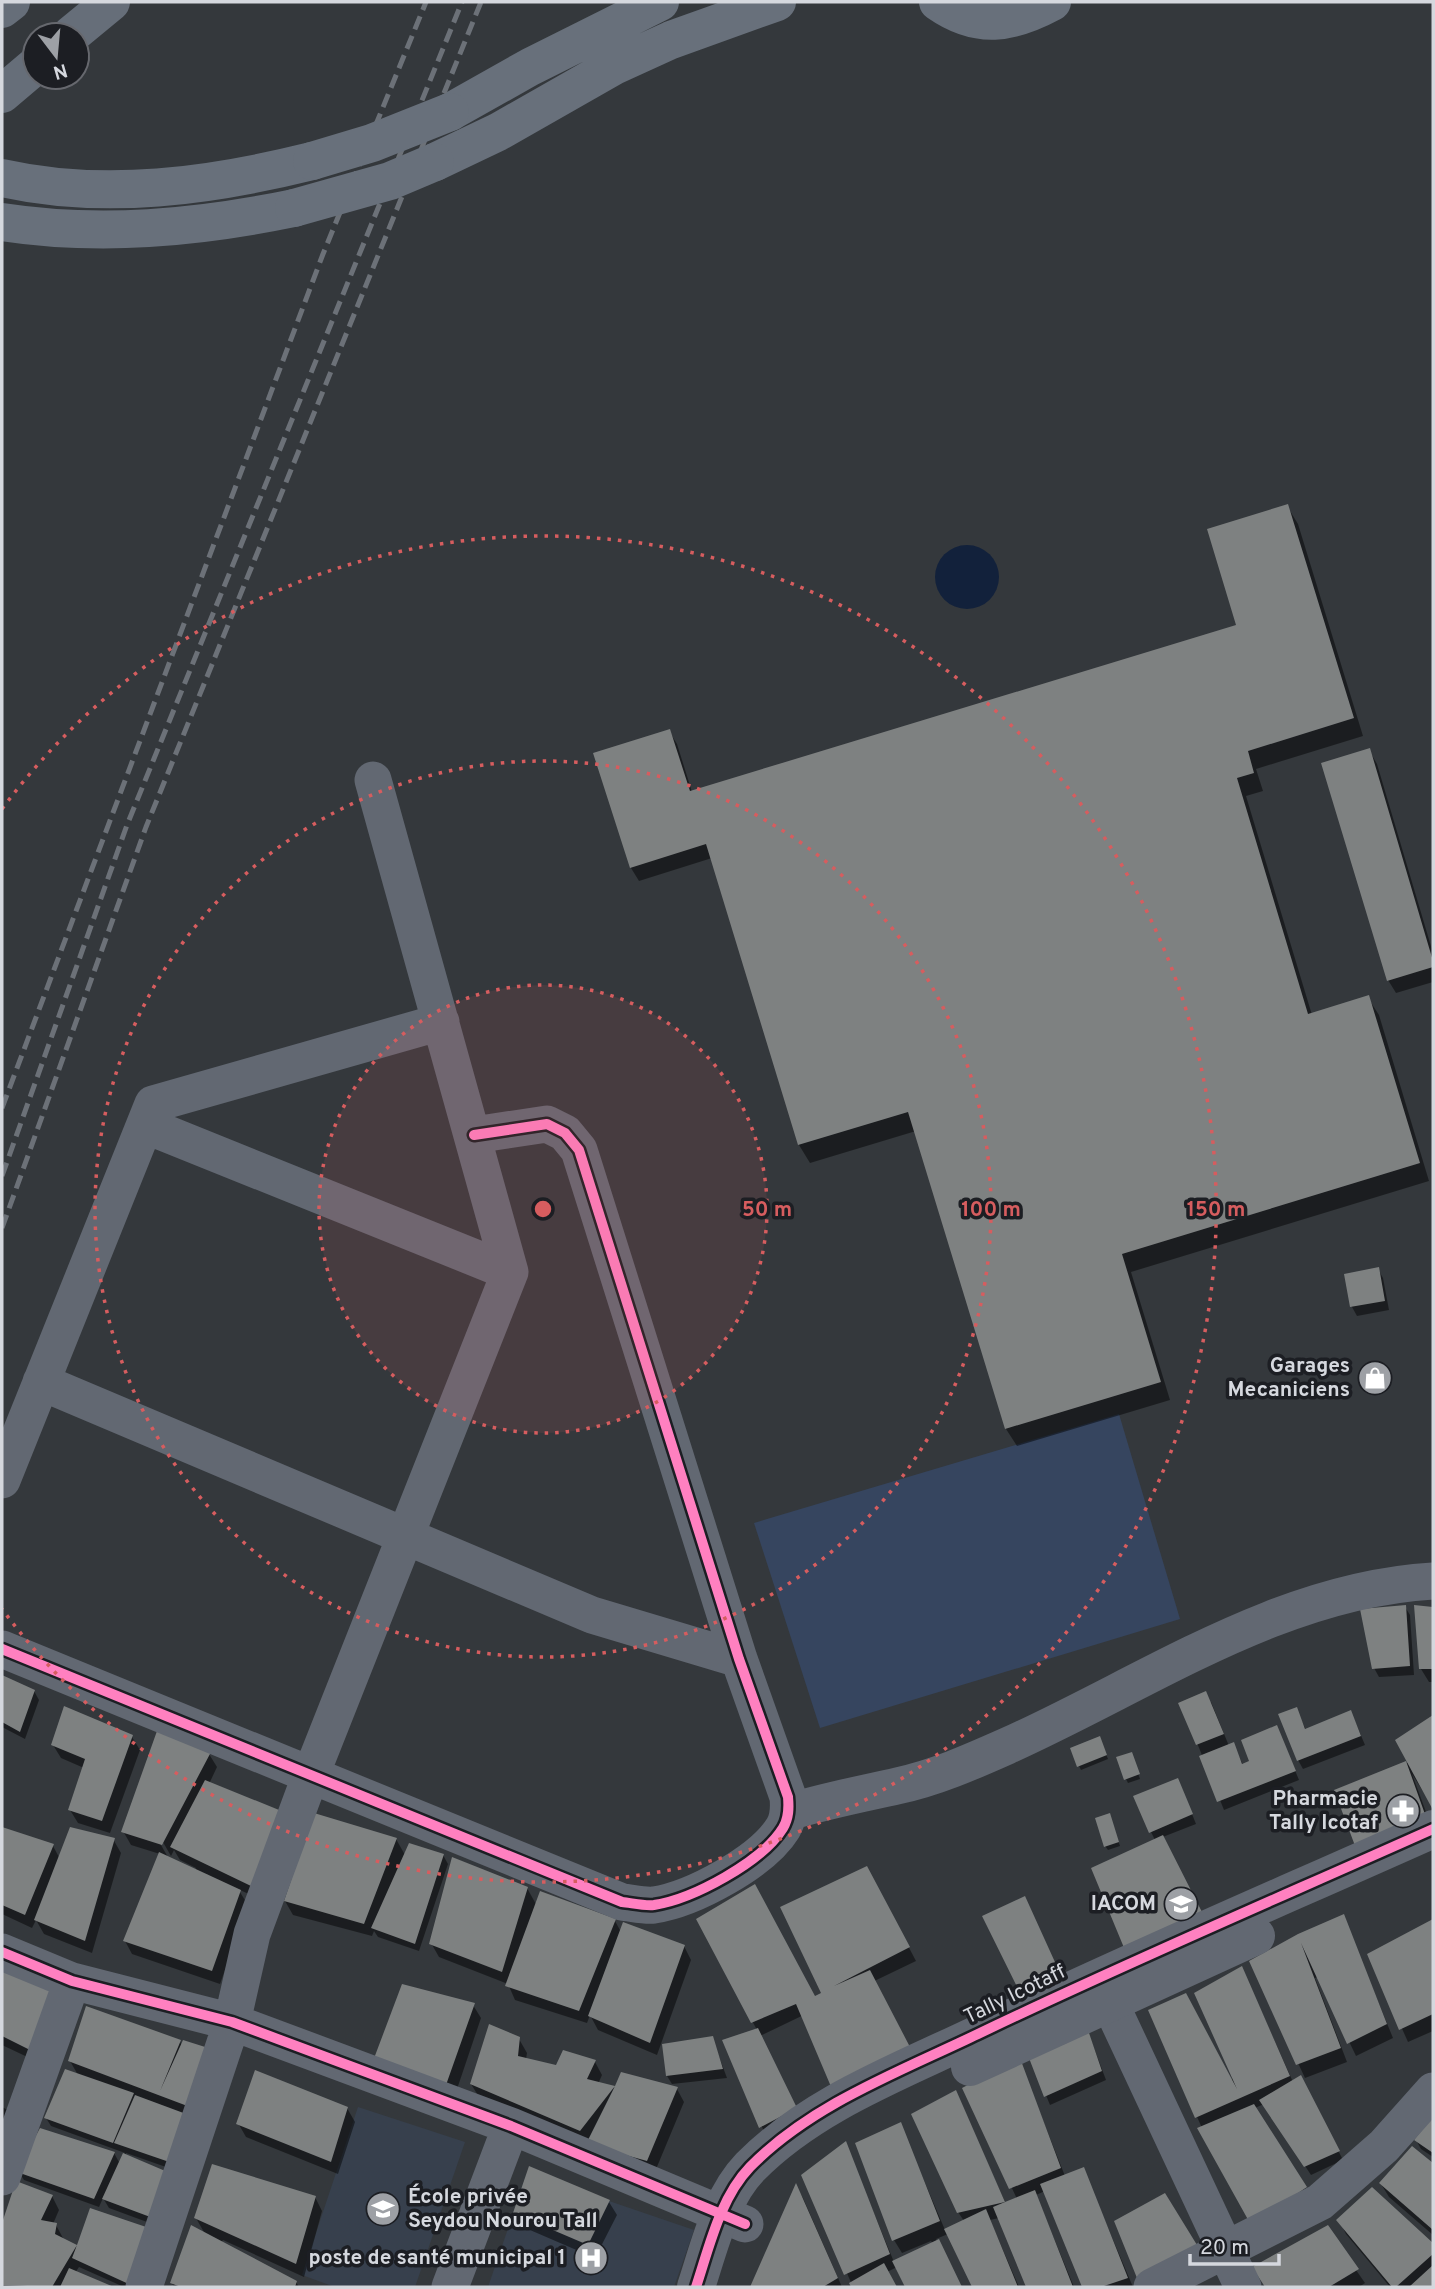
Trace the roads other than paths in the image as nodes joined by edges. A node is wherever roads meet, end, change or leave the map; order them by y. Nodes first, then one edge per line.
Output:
1 (11, 2) edge
2 (111, 2) edge
3 (660, 2) edge
4 (777, 2) edge
5 (938, 2) edge
6 (1052, 2) edge
7 (2, 9) edge
8 (88, 21) edge
9 (21, 78) edge
10 (2, 94) edge
11 (2, 178) edge
12 (2, 222) edge
13 (373, 780) dead end
14 (441, 1022) junction
15 (145, 1125) junction
16 (474, 1135) junction
17 (510, 1272) junction
18 (41, 1382) junction
19 (2, 1480) edge
20 (405, 1536) junction
21 (1433, 1581) edge
22 (2, 1649) edge
23 (739, 1659) junction
24 (310, 1777) junction
25 (789, 1812) junction
26 (1433, 1829) edge
27 (1433, 1854) edge
28 (2, 1952) edge
29 (72, 1981) junction
30 (1110, 2003) junction
31 (232, 2022) junction
32 (1433, 2091) edge
33 (511, 2126) junction
34 (2, 2177) edge
35 (732, 2220) junction
36 (1225, 2252) junction
37 (144, 2287) edge
38 (450, 2287) edge
39 (696, 2287) edge
40 (723, 2287) edge
41 (1152, 2287) edge
42 (1243, 2287) edge

1 - 7 highway
2 - 8 highway
3 - 11 highway, bridge
4 - 12 highway, bridge
5 - 6 highway
9 - 10 highway
13 - 14 street
14 - 15 street
14 - 16 street
15 - 17 street
15 - 18 street
16 - 17 street
16 - 23 street
17 - 20 street
18 - 19 street
18 - 20 street
20 - 23 street
20 - 24 street
21 - 25 street
22 - 24 street
23 - 25 street
24 - 25 street
24 - 31 street
26 - 35 street, Tally Icotaff
27 - 30 street, Tally Icotaff
28 - 29 street
29 - 31 street
29 - 34 street
30 - 35 street, Tally Icotaff
30 - 36 street
31 - 33 street
31 - 37 street
32 - 36 street
33 - 35 street
33 - 38 street
35 - 39 street, Tally Icotaff
35 - 40 street, Tally Icotaff
36 - 41 street
36 - 42 street

